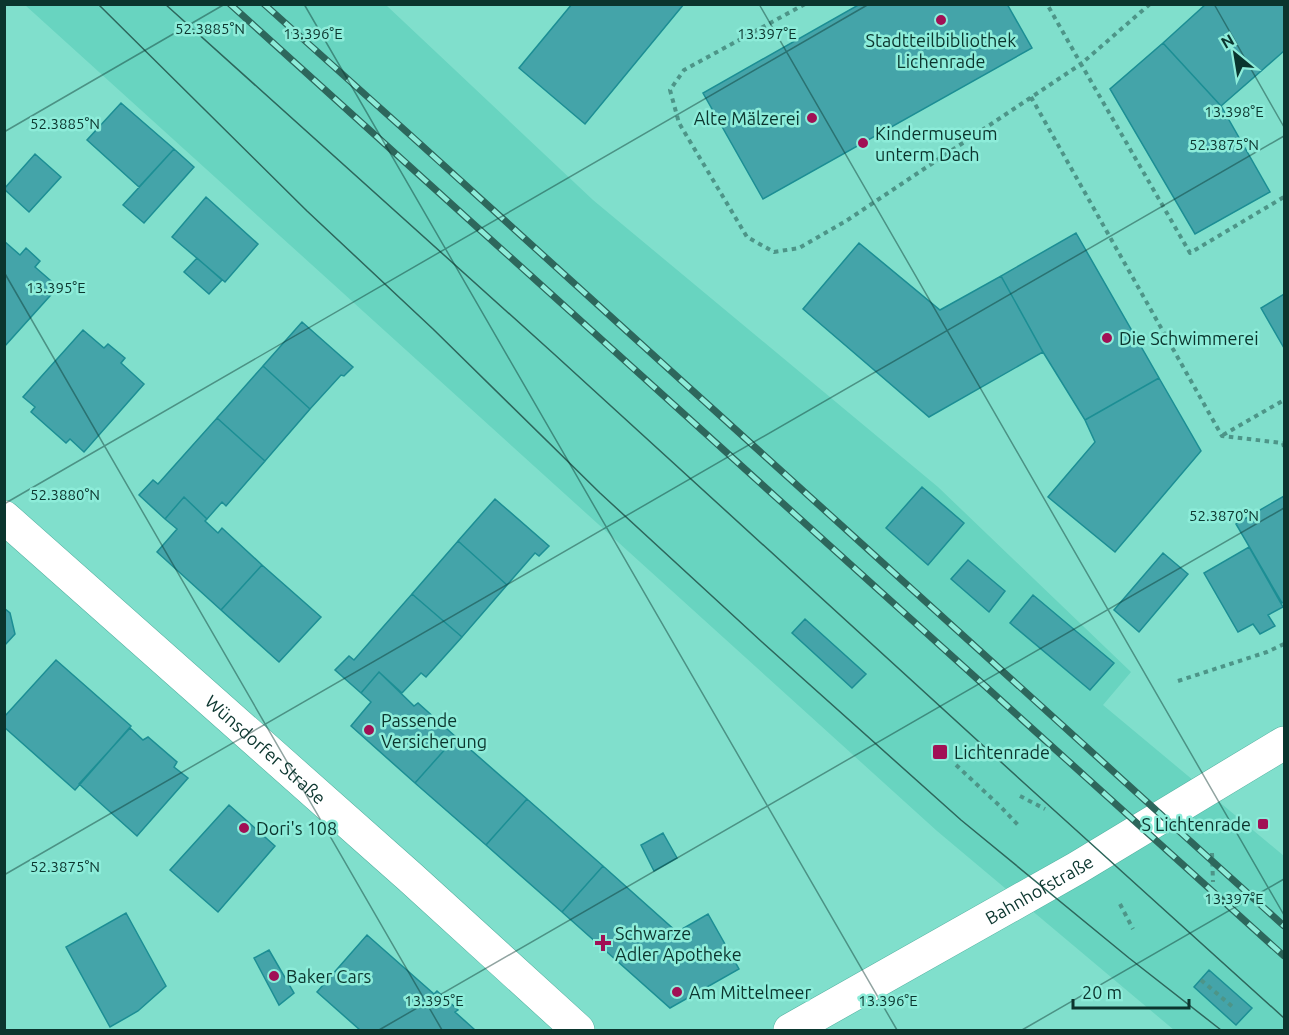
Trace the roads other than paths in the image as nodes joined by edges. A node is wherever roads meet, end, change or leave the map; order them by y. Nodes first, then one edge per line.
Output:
1 (4, 517) edge
2 (1284, 743) edge
3 (578, 1030) edge
4 (790, 1030) edge

1 - 3 street, Wünsdorfer Straße
2 - 4 street, Bahnhofstraße

